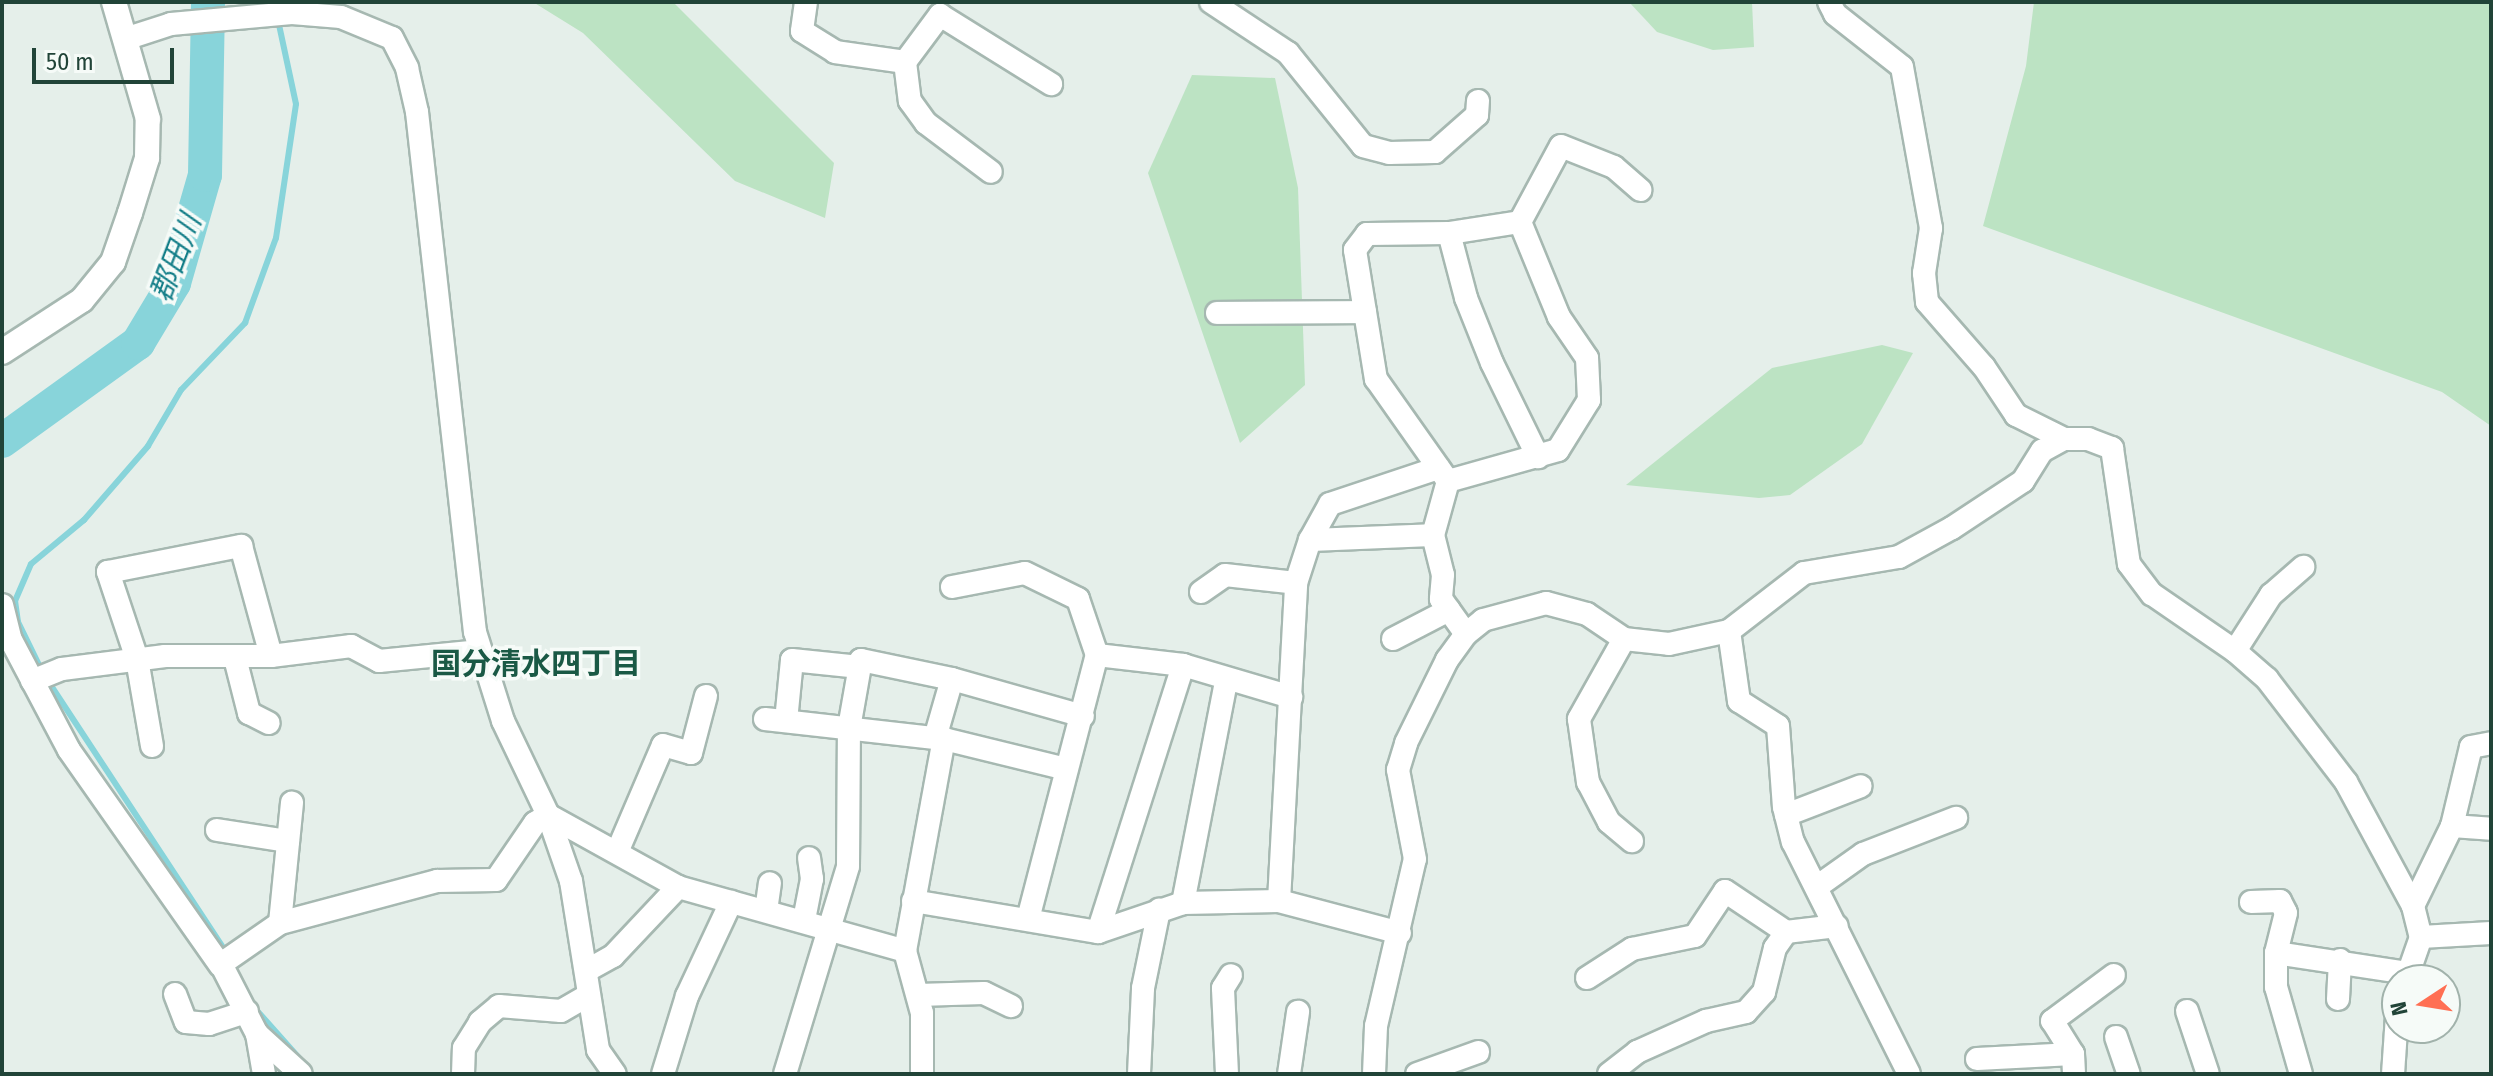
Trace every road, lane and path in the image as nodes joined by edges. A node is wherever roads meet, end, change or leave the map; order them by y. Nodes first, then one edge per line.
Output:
1 (114, 2) edge
2 (806, 2) edge
3 (1211, 2) edge
4 (1829, 2) edge
5 (302, 10) edge
6 (128, 38) junction
7 (905, 62) junction
8 (1051, 84) dead end
9 (1478, 101) dead end
10 (991, 172) dead end
11 (1640, 190) dead end
12 (1520, 222) junction
13 (1449, 233) junction
14 (1365, 312) junction
15 (1217, 313) dead end
16 (2, 352) edge
17 (2064, 439) junction
18 (1538, 457) junction
19 (1443, 475) junction
20 (1433, 535) junction
21 (1310, 540) junction
22 (2303, 567) dead end
23 (1296, 583) junction
24 (952, 587) dead end
25 (1201, 592) dead end
26 (2, 605) edge
27 (1449, 610) junction
28 (1729, 631) junction
29 (1466, 634) junction
30 (1393, 639) dead end
31 (1624, 639) junction
32 (481, 651) junction
33 (2235, 651) junction
34 (1097, 655) junction
35 (271, 656) junction
36 (235, 658) junction
37 (137, 659) junction
38 (1183, 665) junction
39 (860, 667) junction
40 (952, 679) junction
41 (32, 681) junction
42 (1226, 681) junction
43 (706, 696) dead end
44 (1291, 697) junction
45 (1083, 716) junction
46 (269, 723) dead end
47 (849, 728) junction
48 (940, 739) junction
49 (2491, 743) edge
50 (152, 746) dead end
51 (1066, 769) junction
52 (1861, 786) dead end
53 (292, 803) dead end
54 (548, 815) junction
55 (1786, 815) junction
56 (1956, 818) dead end
57 (2452, 826) junction
58 (2491, 829) edge
59 (217, 830) dead end
60 (288, 841) junction
61 (1632, 841) dead end
62 (618, 850) junction
63 (809, 858) dead end
64 (770, 883) dead end
65 (1818, 886) junction
66 (678, 887) junction
67 (913, 901) junction
68 (1279, 901) junction
69 (731, 902) junction
70 (2251, 902) dead end
71 (1183, 903) junction
72 (2413, 906) junction
73 (1159, 910) junction
74 (766, 911) junction
75 (1028, 919) junction
76 (804, 920) junction
77 (280, 923) junction
78 (1837, 926) junction
79 (834, 927) junction
80 (1098, 932) junction
81 (1786, 932) junction
82 (1400, 933) junction
83 (2491, 933) edge
84 (2421, 937) junction
85 (905, 951) junction
86 (2276, 953) junction
87 (2340, 960) junction
88 (2411, 964) edge
89 (220, 965) junction
90 (2381, 970) edge
91 (586, 971) junction
92 (1231, 975) dead end
93 (2114, 975) dead end
94 (1587, 978) dead end
95 (175, 994) dead end
96 (589, 995) junction
97 (918, 995) junction
98 (2338, 999) dead end
99 (1011, 1006) dead end
100 (2187, 1011) dead end
101 (1298, 1012) dead end
102 (241, 1013) junction
103 (257, 1034) junction
104 (2116, 1037) dead end
105 (2388, 1044) edge
106 (2395, 1044) edge
107 (1478, 1052) dead end
108 (1977, 1059) dead end
109 (2074, 1064) edge
110 (251, 1073) edge
111 (264, 1074) edge
112 (301, 1074) edge
113 (463, 1074) edge
114 (615, 1074) edge
115 (663, 1074) edge
116 (785, 1074) edge
117 (922, 1074) edge
118 (1139, 1074) edge
119 (1227, 1074) edge
120 (1289, 1074) edge
121 (1374, 1074) edge
122 (1417, 1074) edge
123 (1609, 1074) edge
124 (1909, 1074) edge
125 (2129, 1074) edge
126 (2208, 1074) edge
127 (2301, 1074) edge
128 (2377, 1074) edge
129 (2393, 1074) edge

1 - 6 street
2 - 7 street
3 - 9 street
4 - 17 street
5 - 6 street
5 - 32 street
6 - 16 street
7 - 8 street
7 - 10 street
11 - 12 street
12 - 13 street
12 - 18 street
13 - 14 street
13 - 18 street
14 - 15 street
14 - 19 street
17 - 28 street
17 - 33 street
18 - 19 street
19 - 20 street
19 - 21 street
20 - 21 street
20 - 27 street
21 - 23 street
22 - 33 street
23 - 25 street
23 - 44 street
24 - 34 street
26 - 41 street
27 - 29 street
27 - 30 street
28 - 31 street
28 - 55 street
29 - 31 street
29 - 82 street
31 - 61 street
32 - 35 street
32 - 54 street
33 - 72 street
34 - 38 street
34 - 45 street
35 - 36 street
35 - 37 street
36 - 37 street
36 - 46 street
37 - 41 street
37 - 50 street
38 - 42 street
38 - 80 street
39 - 40 street
39 - 47 street
39 - 47 street
40 - 45 street
40 - 48 street
41 - 89 street
42 - 44 street
42 - 71 street
43 - 62 street
44 - 68 street
45 - 51 street
47 - 48 street
47 - 79 street
48 - 51 street
48 - 67 street
49 - 57 street
51 - 75 street
52 - 55 street
53 - 60 street
54 - 62 street
54 - 77 street
54 - 91 street
55 - 65 street
56 - 65 street
57 - 58 street
57 - 72 street
59 - 60 street
60 - 77 street
62 - 66 street
63 - 76 street
64 - 74 street
65 - 78 street
66 - 69 street
66 - 91 street
67 - 75 street
67 - 85 street
68 - 71 street
68 - 82 street
69 - 74 street
69 - 115 street
70 - 86 street
71 - 73 street
72 - 84 street
73 - 80 street
73 - 118 street
74 - 76 street
75 - 80 street
76 - 79 street
77 - 89 street
78 - 81 street
78 - 124 street
79 - 85 street
79 - 116 street
81 - 94 street
81 - 123 street
82 - 121 street
83 - 84 street
84 - 88 street
85 - 97 street
86 - 87 street
86 - 127 street
87 - 90 street
87 - 98 street
89 - 102 street
91 - 96 street
92 - 119 street
93 - 109 street
95 - 102 street
96 - 113 street
96 - 114 street
97 - 99 street
97 - 117 street
100 - 126 street
101 - 120 street
102 - 103 street
102 - 110 street
103 - 111 street
103 - 112 street
104 - 125 street
105 - 128 street
106 - 129 street
107 - 122 street
108 - 109 street

